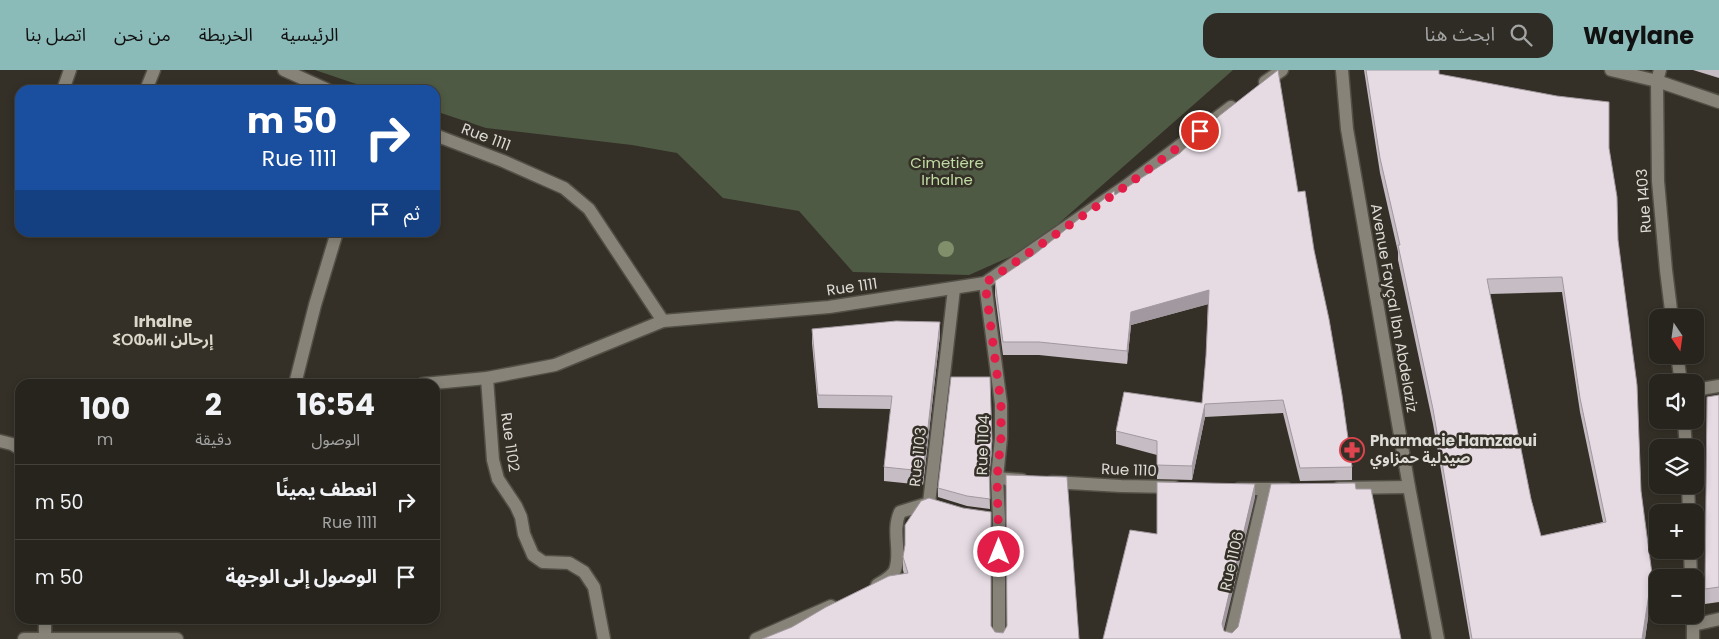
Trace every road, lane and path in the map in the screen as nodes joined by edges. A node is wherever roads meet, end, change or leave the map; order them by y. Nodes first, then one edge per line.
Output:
1 (70, 70) edge
2 (154, 70) edge
3 (284, 70) edge
4 (1282, 70) edge
5 (1342, 70) edge
6 (1612, 70) edge
7 (1658, 75) edge
8 (65, 85) edge
9 (148, 85) edge
10 (317, 85) edge
11 (1258, 87) edge
12 (1242, 99) edge
13 (1719, 102) edge
14 (440, 137) edge
15 (335, 237) edge
16 (985, 283) junction
17 (954, 289) junction
18 (1671, 309) edge
19 (663, 321) junction
20 (487, 378) junction
21 (296, 379) edge
22 (440, 382) edge
23 (1719, 386) edge
24 (1704, 388) edge
25 (0, 441) edge
26 (15, 446) edge
27 (997, 478) junction
28 (1409, 486) junction
29 (1188, 488) edge
30 (1323, 488) edge
31 (1227, 489) edge
32 (1304, 489) edge
33 (1265, 490) junction
34 (868, 589) edge
35 (841, 601) edge
36 (1719, 619) edge
37 (1704, 620) edge
38 (45, 624) edge
39 (1693, 624) edge
40 (45, 638) edge
41 (24, 639) edge
42 (177, 639) edge
43 (604, 639) edge
44 (756, 639) edge
45 (999, 639) edge
46 (1230, 639) edge
47 (1438, 639) edge
48 (1693, 639) edge

1 - 8 street
2 - 9 street
3 - 10 street
4 - 11 street
5 - 28 street, Avenue Fayçal Ibn Abdelaziz
6 - 7 street
7 - 13 street
7 - 18 street, Rue 1403
12 - 16 street, Rue 1111
14 - 19 street, Rue 1111
15 - 21 street
16 - 17 street, Rue 1111
16 - 27 street, Rue 1104
17 - 19 street, Rue 1111
17 - 34 street, Rue 1103
19 - 20 street
20 - 22 street
20 - 43 street, Rue 1102
23 - 24 street
25 - 26 street
27 - 29 street, Rue 1110
27 - 45 street, Rue 1104
28 - 30 street
28 - 47 street, Avenue Fayçal Ibn Abdelaziz
31 - 33 street
32 - 33 street
33 - 46 street, Rue 1106
35 - 44 street
36 - 37 street
38 - 40 street
39 - 48 street
40 - 41 street
40 - 42 street

